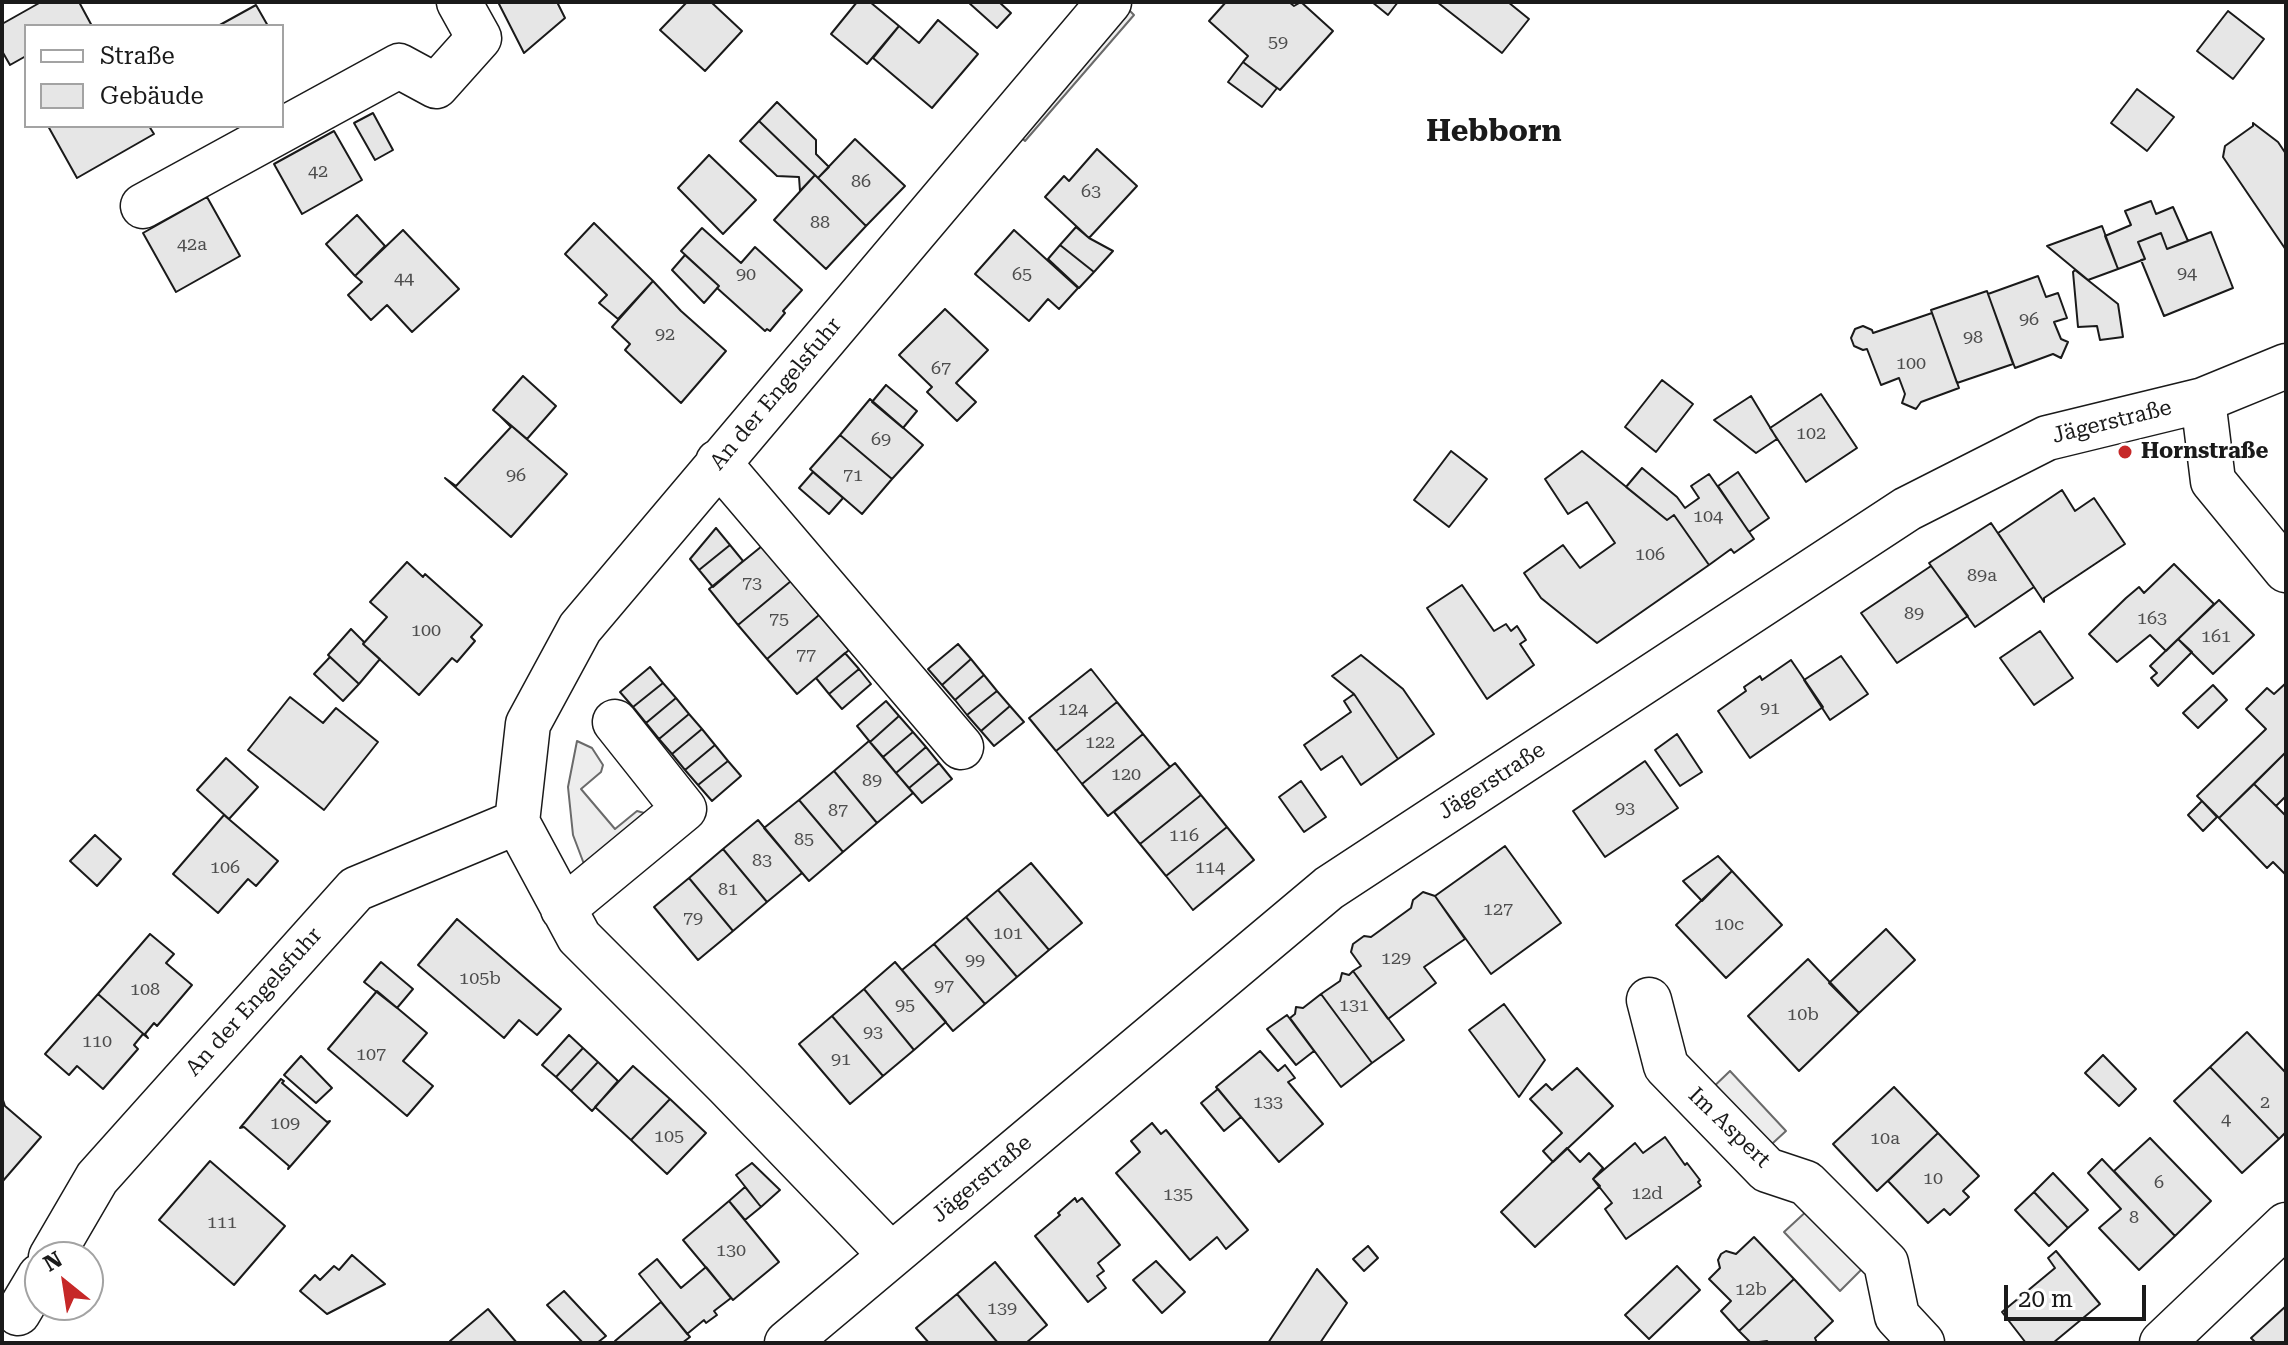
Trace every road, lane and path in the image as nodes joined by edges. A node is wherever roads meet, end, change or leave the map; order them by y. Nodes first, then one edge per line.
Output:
1 (459, 2) edge
2 (1109, 2) edge
3 (143, 206) dead end
4 (2286, 366) edge
5 (2203, 400) junction
6 (718, 462) junction
7 (2286, 570) edge
8 (615, 722) dead end
9 (961, 747) dead end
10 (517, 822) junction
11 (563, 909) junction
12 (1649, 1000) dead end
13 (2286, 1225) edge
14 (60, 1241) edge
15 (891, 1255) junction
16 (24, 1303) edge
17 (18, 1313) dead end
18 (787, 1343) edge
19 (1922, 1343) edge
20 (2162, 1343) edge

1 - 3 street
2 - 6 street, An der Engelsfuhr
4 - 5 street, Jägerstraße
5 - 7 street
5 - 15 street, Jägerstraße
6 - 9 street
6 - 10 street, An der Engelsfuhr
8 - 11 street
10 - 11 street
10 - 14 street, An der Engelsfuhr
11 - 15 street
12 - 19 street, Im Aspert
13 - 20 street
15 - 18 street, Jägerstraße
16 - 17 street

